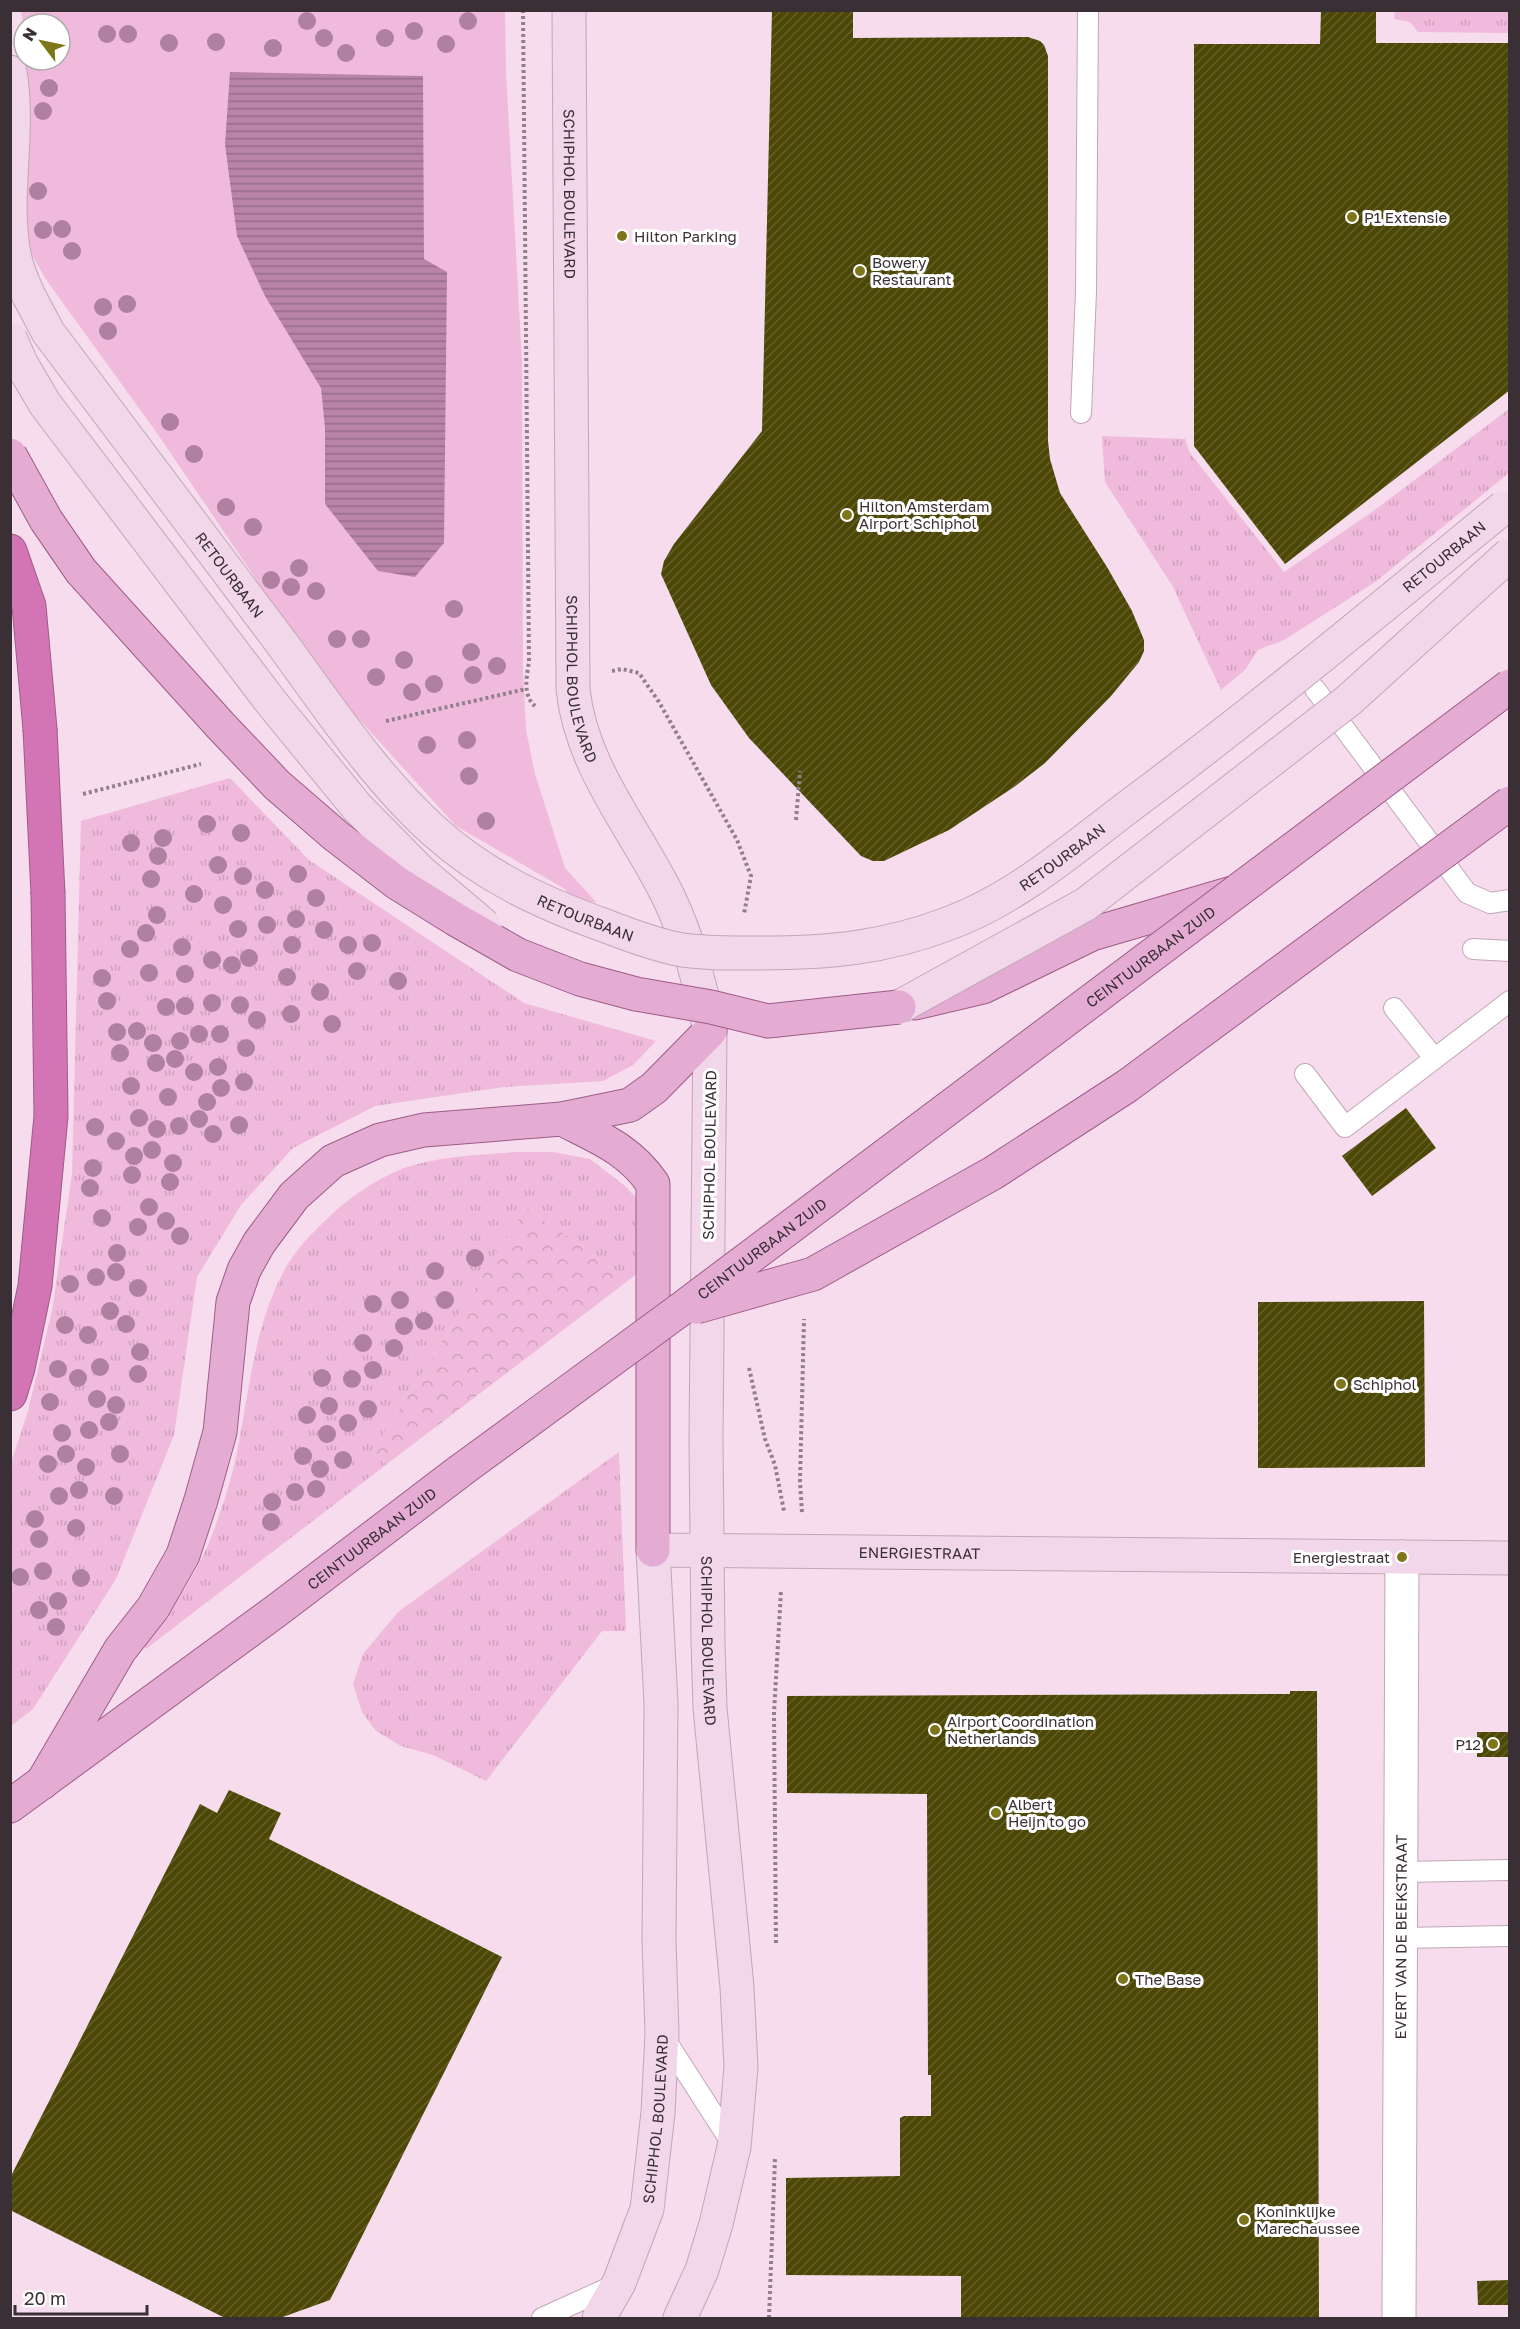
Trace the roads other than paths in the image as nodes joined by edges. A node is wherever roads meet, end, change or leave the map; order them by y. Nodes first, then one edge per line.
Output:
1 (569, 10) edge
2 (1088, 10) edge
3 (10, 72) edge
4 (10, 338) edge
5 (1081, 413) dead end
6 (10, 455) edge
7 (1507, 504) edge
8 (10, 551) edge
9 (1509, 554) edge
10 (1509, 686) edge
11 (1315, 689) dead end
12 (1509, 803) edge
13 (1232, 893) junction
14 (1509, 900) edge
15 (1473, 949) dead end
16 (1509, 951) edge
17 (519, 955) junction
18 (1509, 1000) edge
19 (899, 1007) junction
20 (1394, 1008) dead end
21 (710, 1031) junction
22 (1434, 1058) junction
23 (1305, 1074) dead end
24 (562, 1119) junction
25 (677, 1312) junction
26 (10, 1394) edge
27 (652, 1551) junction
28 (708, 1552) junction
29 (1402, 1557) junction
30 (1509, 1558) edge
31 (42, 1783) junction
32 (10, 1806) edge
33 (1509, 1870) edge
34 (1401, 1872) junction
35 (1509, 1936) edge
36 (1401, 1938) junction
37 (662, 2033) junction
38 (734, 2147) junction
39 (619, 2283) junction
40 (542, 2319) edge
41 (599, 2319) edge
42 (680, 2319) edge
43 (1399, 2319) edge

1 - 21 street, SCHIPHOL BOULEVARD
2 - 5 lane
3 - 7 street, RETOURBAAN, bridge
4 - 17 street, bridge
6 - 17 main road, bridge
8 - 26 highway, bridge
9 - 19 street, bridge
10 - 13 main road, CEINTUURBAAN ZUID, bridge
11 - 14 lane
12 - 25 main road, bridge
13 - 19 main road, bridge
13 - 25 main road, CEINTUURBAAN ZUID, bridge
15 - 16 lane
17 - 19 main road, bridge
18 - 22 lane
20 - 22 lane
21 - 24 main road
21 - 28 street, SCHIPHOL BOULEVARD
22 - 23 lane
24 - 27 main road
24 - 31 main road
25 - 31 main road, CEINTUURBAAN ZUID, bridge
27 - 28 street, ENERGIESTRAAT
27 - 37 street, SCHIPHOL BOULEVARD
28 - 29 street, ENERGIESTRAAT
28 - 38 street, SCHIPHOL BOULEVARD
29 - 30 street, ENERGIESTRAAT
29 - 34 street, EVERT VAN DE BEEKSTRAAT
31 - 32 main road, CEINTUURBAAN ZUID
33 - 34 lane
34 - 36 street, EVERT VAN DE BEEKSTRAAT
35 - 36 lane
36 - 43 street, EVERT VAN DE BEEKSTRAAT
37 - 38 lane
37 - 39 street, SCHIPHOL BOULEVARD
38 - 42 street, SCHIPHOL BOULEVARD
39 - 40 lane
39 - 41 street, SCHIPHOL BOULEVARD

